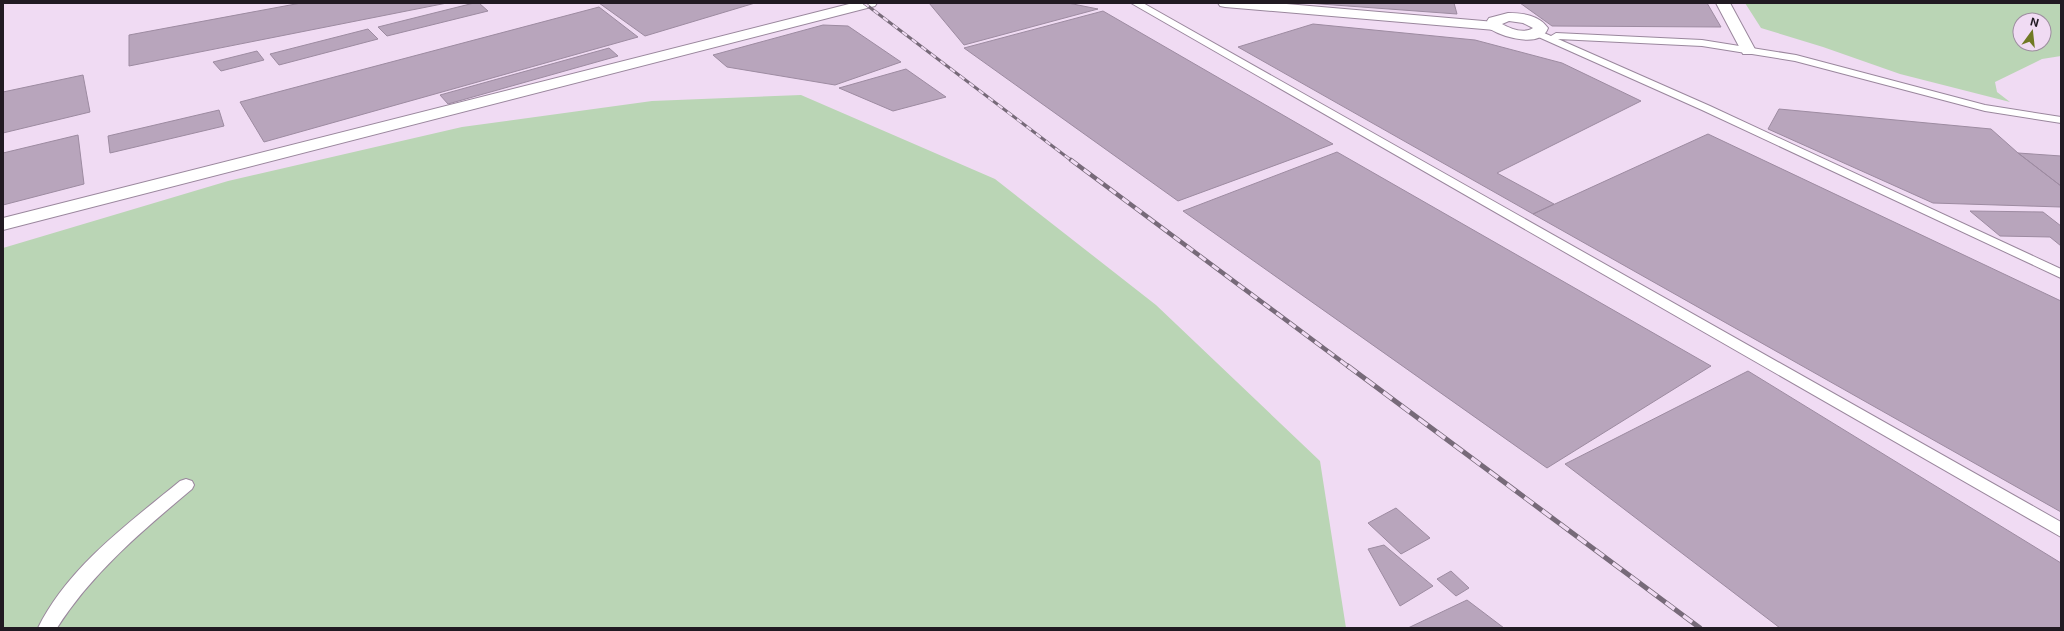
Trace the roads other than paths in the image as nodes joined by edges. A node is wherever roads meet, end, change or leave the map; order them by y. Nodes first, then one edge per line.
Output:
1 (870, 3) edge
2 (1136, 3) edge
3 (1225, 3) edge
4 (1723, 3) edge
5 (820, 9) edge
6 (1495, 26) junction
7 (1538, 33) junction
8 (1748, 51) junction
9 (2061, 120) edge
10 (3, 224) edge
11 (2061, 274) edge
12 (186, 485) dead end
13 (2061, 530) edge
14 (47, 628) edge

1 - 5 street
2 - 13 lane
3 - 6 street
4 - 8 street
5 - 10 street
6 - 7 street
6 - 7 street
7 - 8 lane
7 - 11 lane
8 - 9 lane
12 - 14 lane

